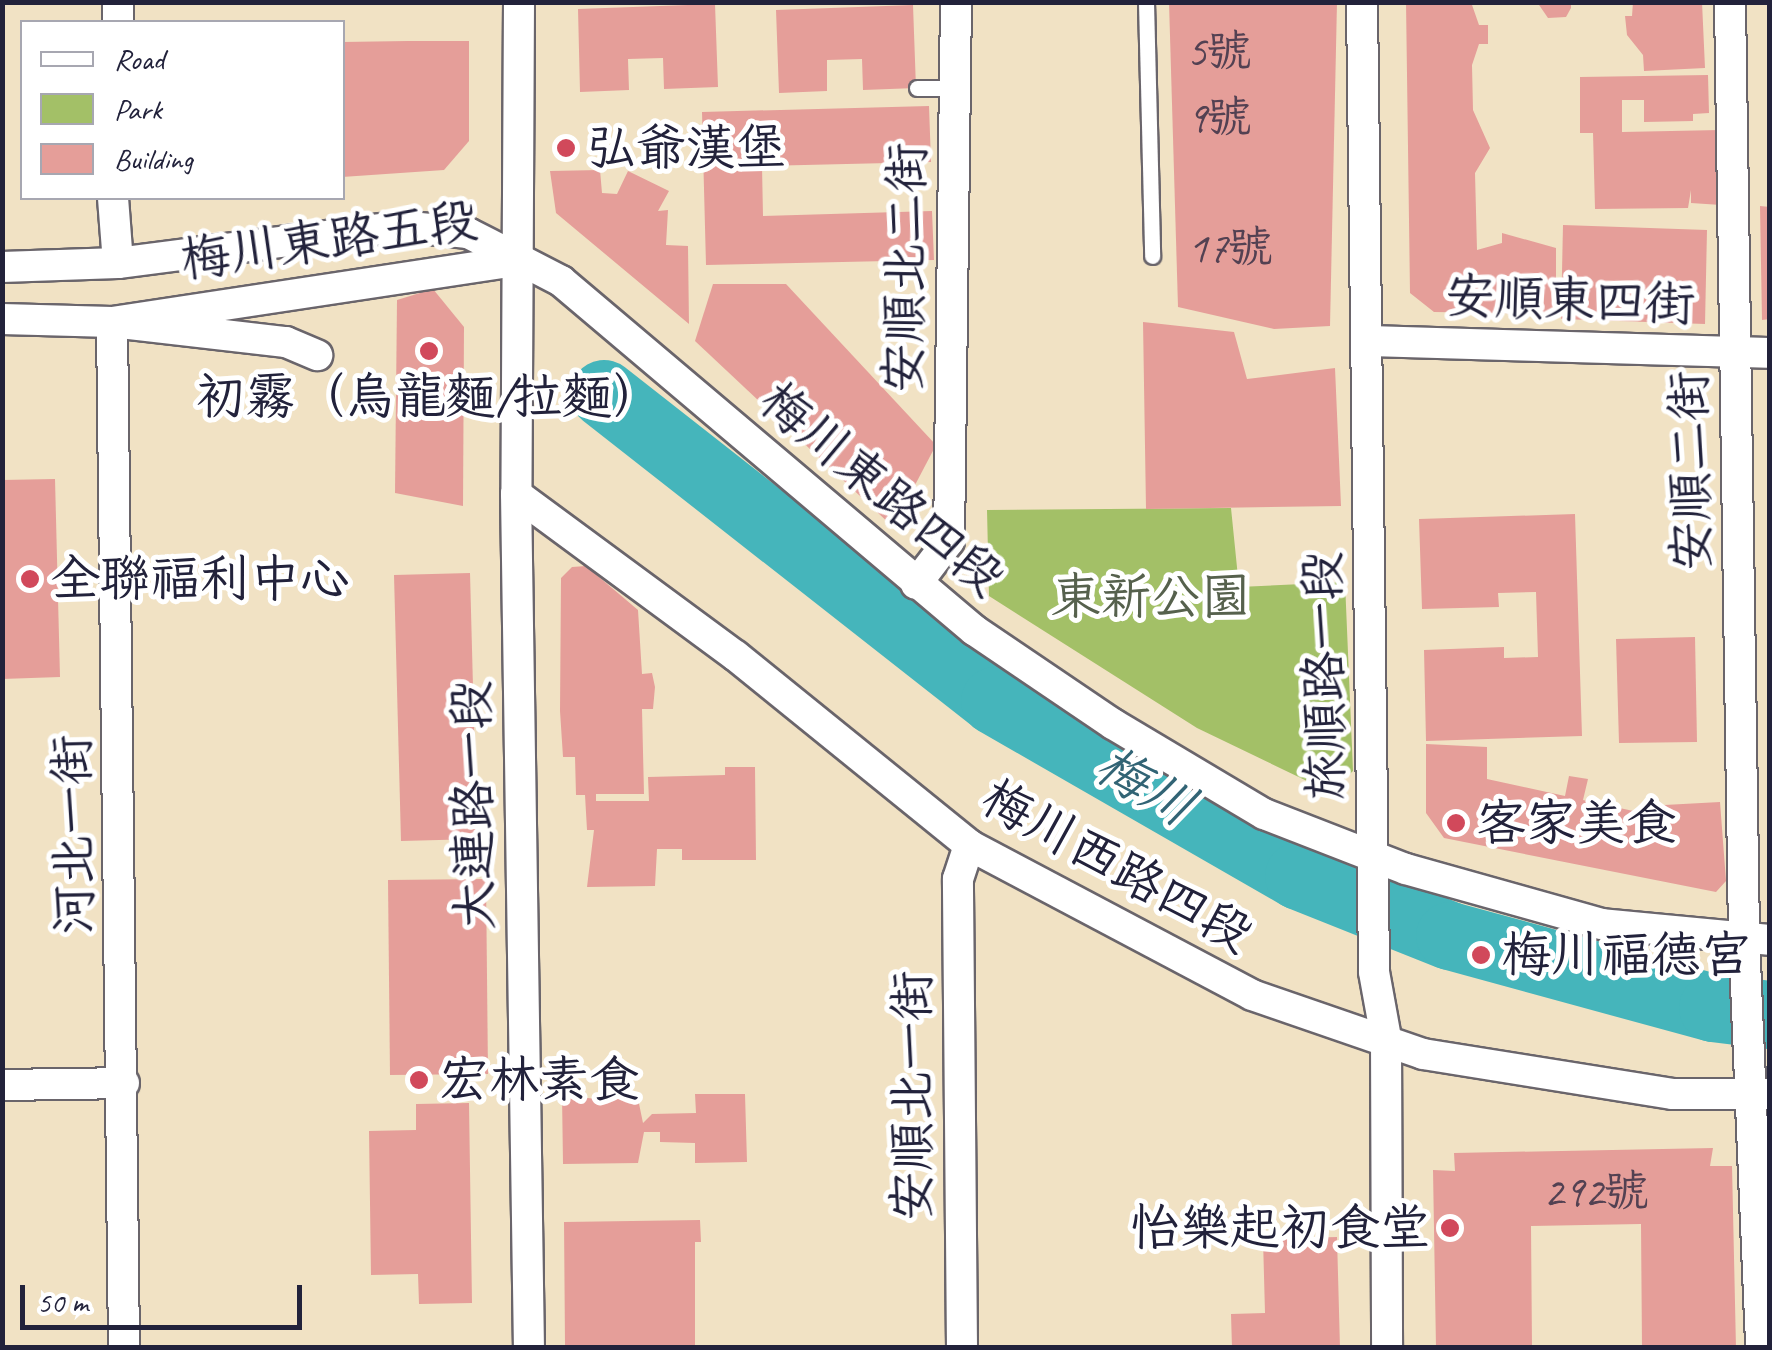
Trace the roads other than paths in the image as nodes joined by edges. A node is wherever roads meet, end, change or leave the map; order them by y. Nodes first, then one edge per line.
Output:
1 (519, 2) edge
2 (956, 2) edge
3 (1146, 2) edge
4 (1362, 2) edge
5 (1730, 2) edge
6 (917, 88) dead end
7 (955, 88) junction
8 (114, 200) edge
9 (1152, 256) dead end
10 (517, 260) junction
11 (118, 262) junction
12 (2, 267) edge
13 (2, 318) edge
14 (112, 322) junction
15 (1368, 341) junction
16 (1736, 352) junction
17 (1770, 354) edge
18 (317, 355) dead end
19 (516, 494) junction
20 (916, 584) junction
21 (969, 845) junction
22 (1374, 857) junction
23 (1757, 939) edge
24 (1386, 1038) junction
25 (124, 1083) junction
26 (2, 1086) edge
27 (1761, 1093) edge
28 (124, 1348) edge
29 (529, 1348) edge
30 (962, 1348) edge
31 (1387, 1348) edge
32 (1760, 1348) edge

1 - 10 street, 大連路一段
2 - 7 street, 安順北二街
3 - 9 lane
4 - 15 street, 旅順路一段
5 - 16 street, 安順二街
6 - 7 lane
7 - 20 street, 安順北二街
8 - 11 street
10 - 11 street, 梅川東路五段
10 - 14 street, 梅川東路五段
10 - 19 street, 大連路一段
10 - 20 street, 梅川東路四段
11 - 12 street, 梅川東路五段
13 - 14 street, 梅川東路五段
14 - 18 street, 梅川東路五段
14 - 25 street, 河北一街
15 - 16 street, 安順東四街
15 - 22 street, 旅順路一段
16 - 17 street, 安順東四街
16 - 23 street, 安順二街
19 - 21 street, 梅川西路四段
19 - 29 street, 大連路一段
20 - 22 street, 梅川東路四段
21 - 24 street, 梅川西路四段
21 - 30 street, 安順北一街
22 - 23 street, 梅川東路四段
22 - 24 street, 旅順路一段
23 - 27 street, 安順二街
24 - 27 street, 梅川西路四段
24 - 31 street, 旅順路一段
25 - 26 street
25 - 28 street, 河北一街
27 - 32 street, 安順二街

